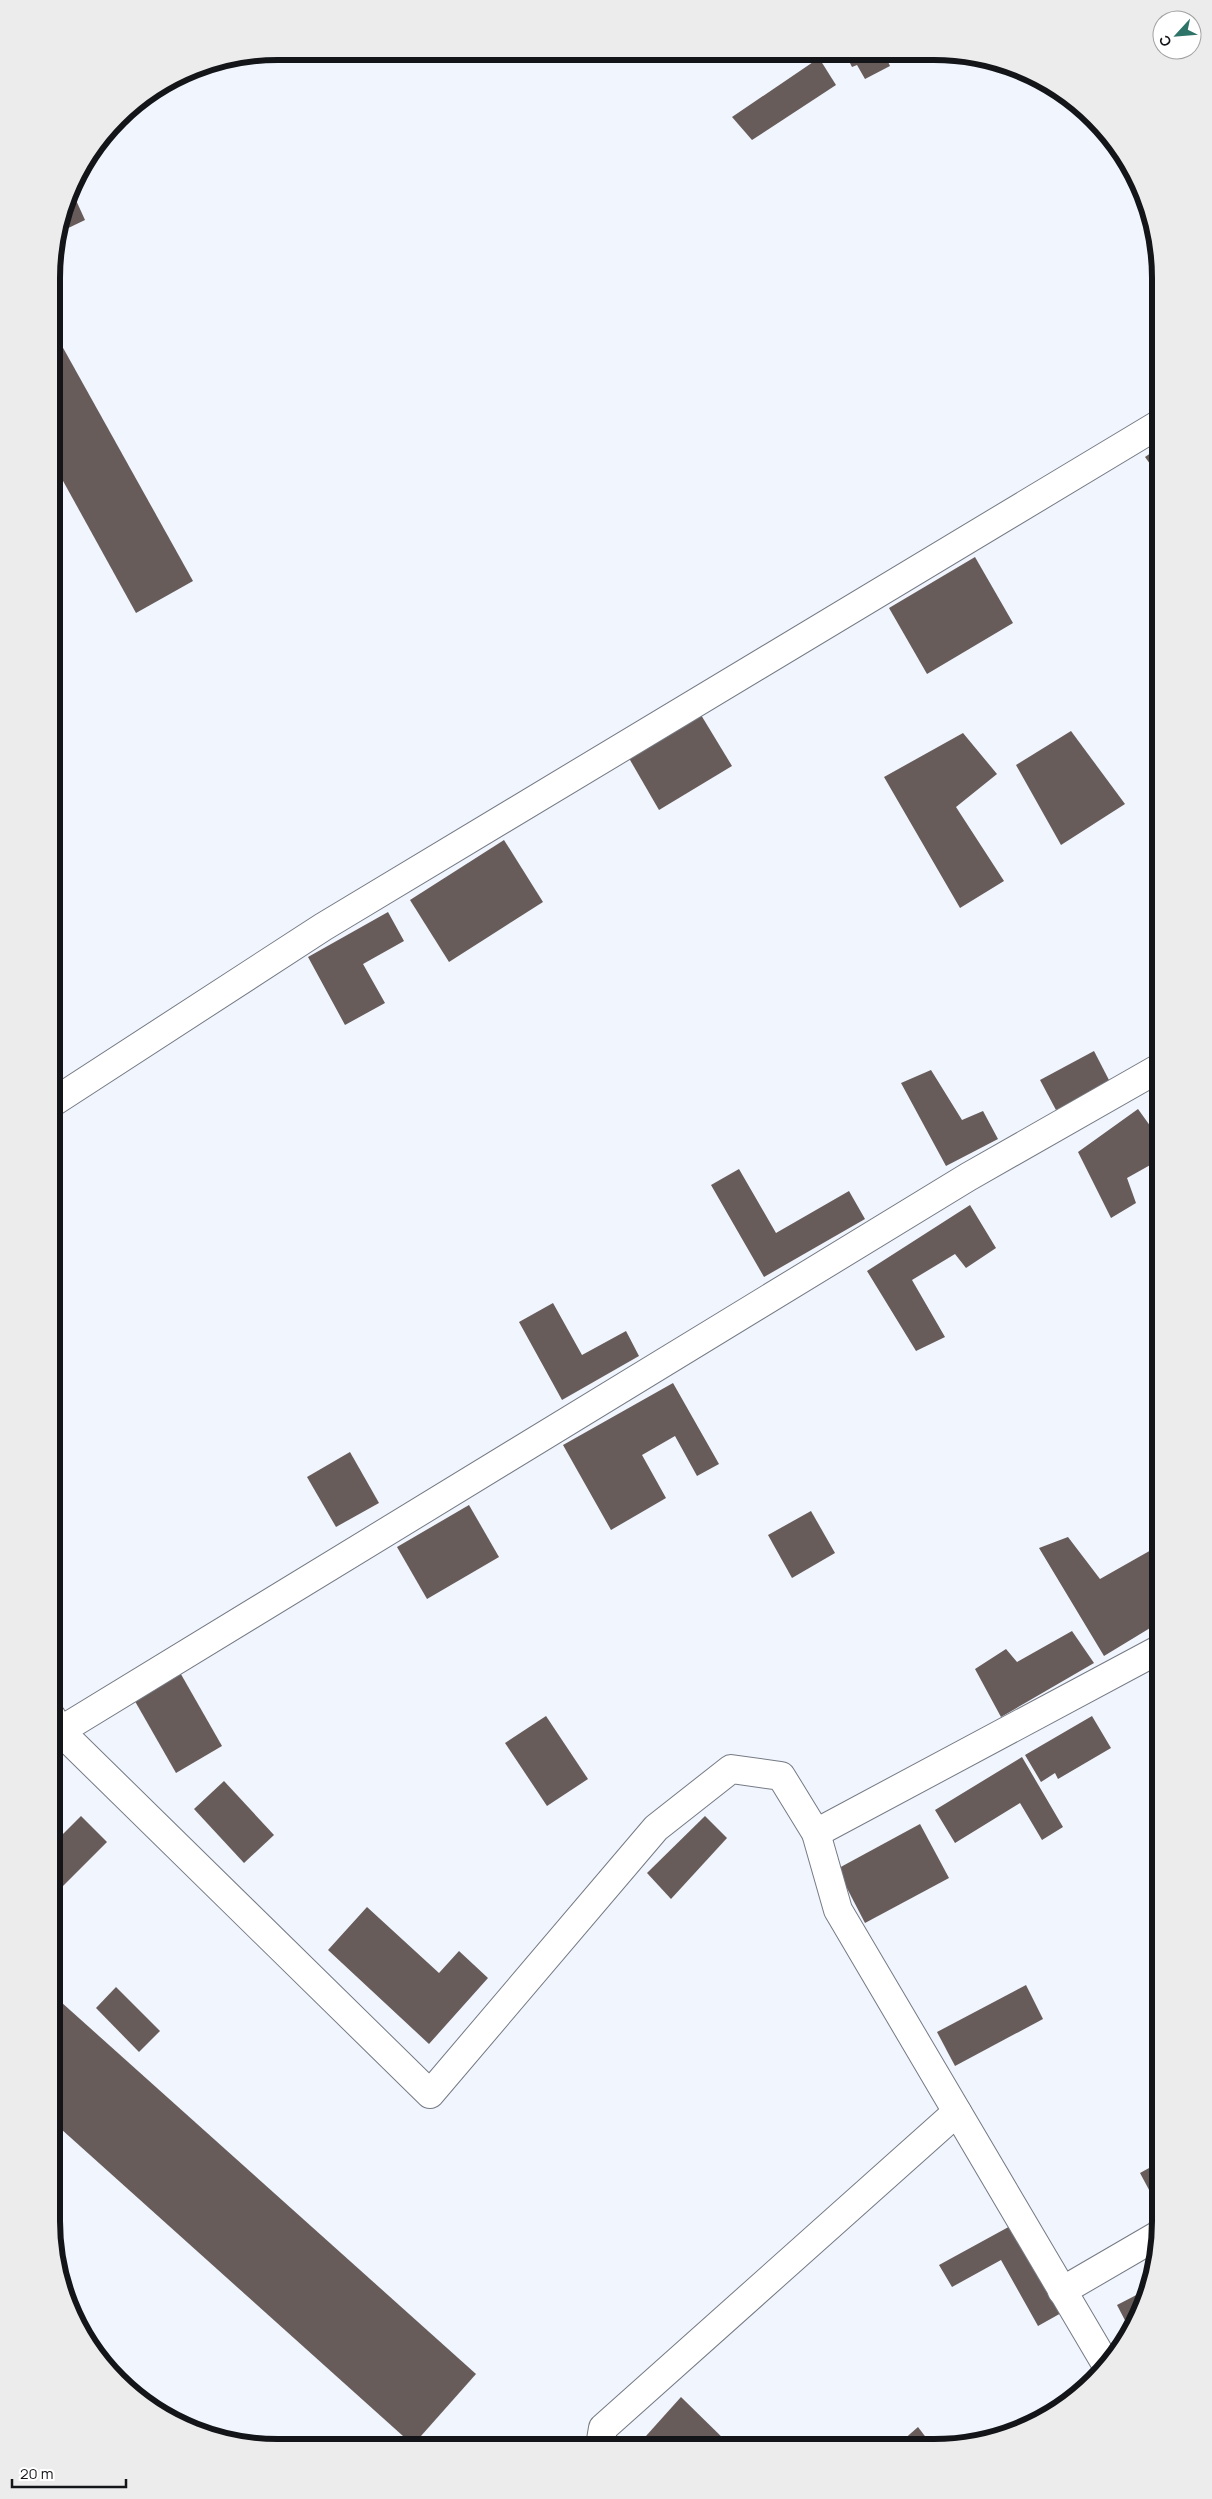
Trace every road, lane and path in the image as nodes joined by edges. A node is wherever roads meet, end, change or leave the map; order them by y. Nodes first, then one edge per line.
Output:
1 (1152, 428) edge
2 (1152, 1072) edge
3 (60, 1098) edge
4 (1152, 1654) edge
5 (60, 1722) edge
6 (60, 1728) edge
7 (816, 1833) junction
8 (957, 2112) junction
9 (1151, 2239) edge
10 (1062, 2291) junction
11 (1102, 2360) edge
12 (602, 2439) edge

1 - 3 street
2 - 5 street
4 - 7 street
6 - 7 street
7 - 8 street
8 - 10 street
8 - 12 street
9 - 10 street
10 - 11 street

